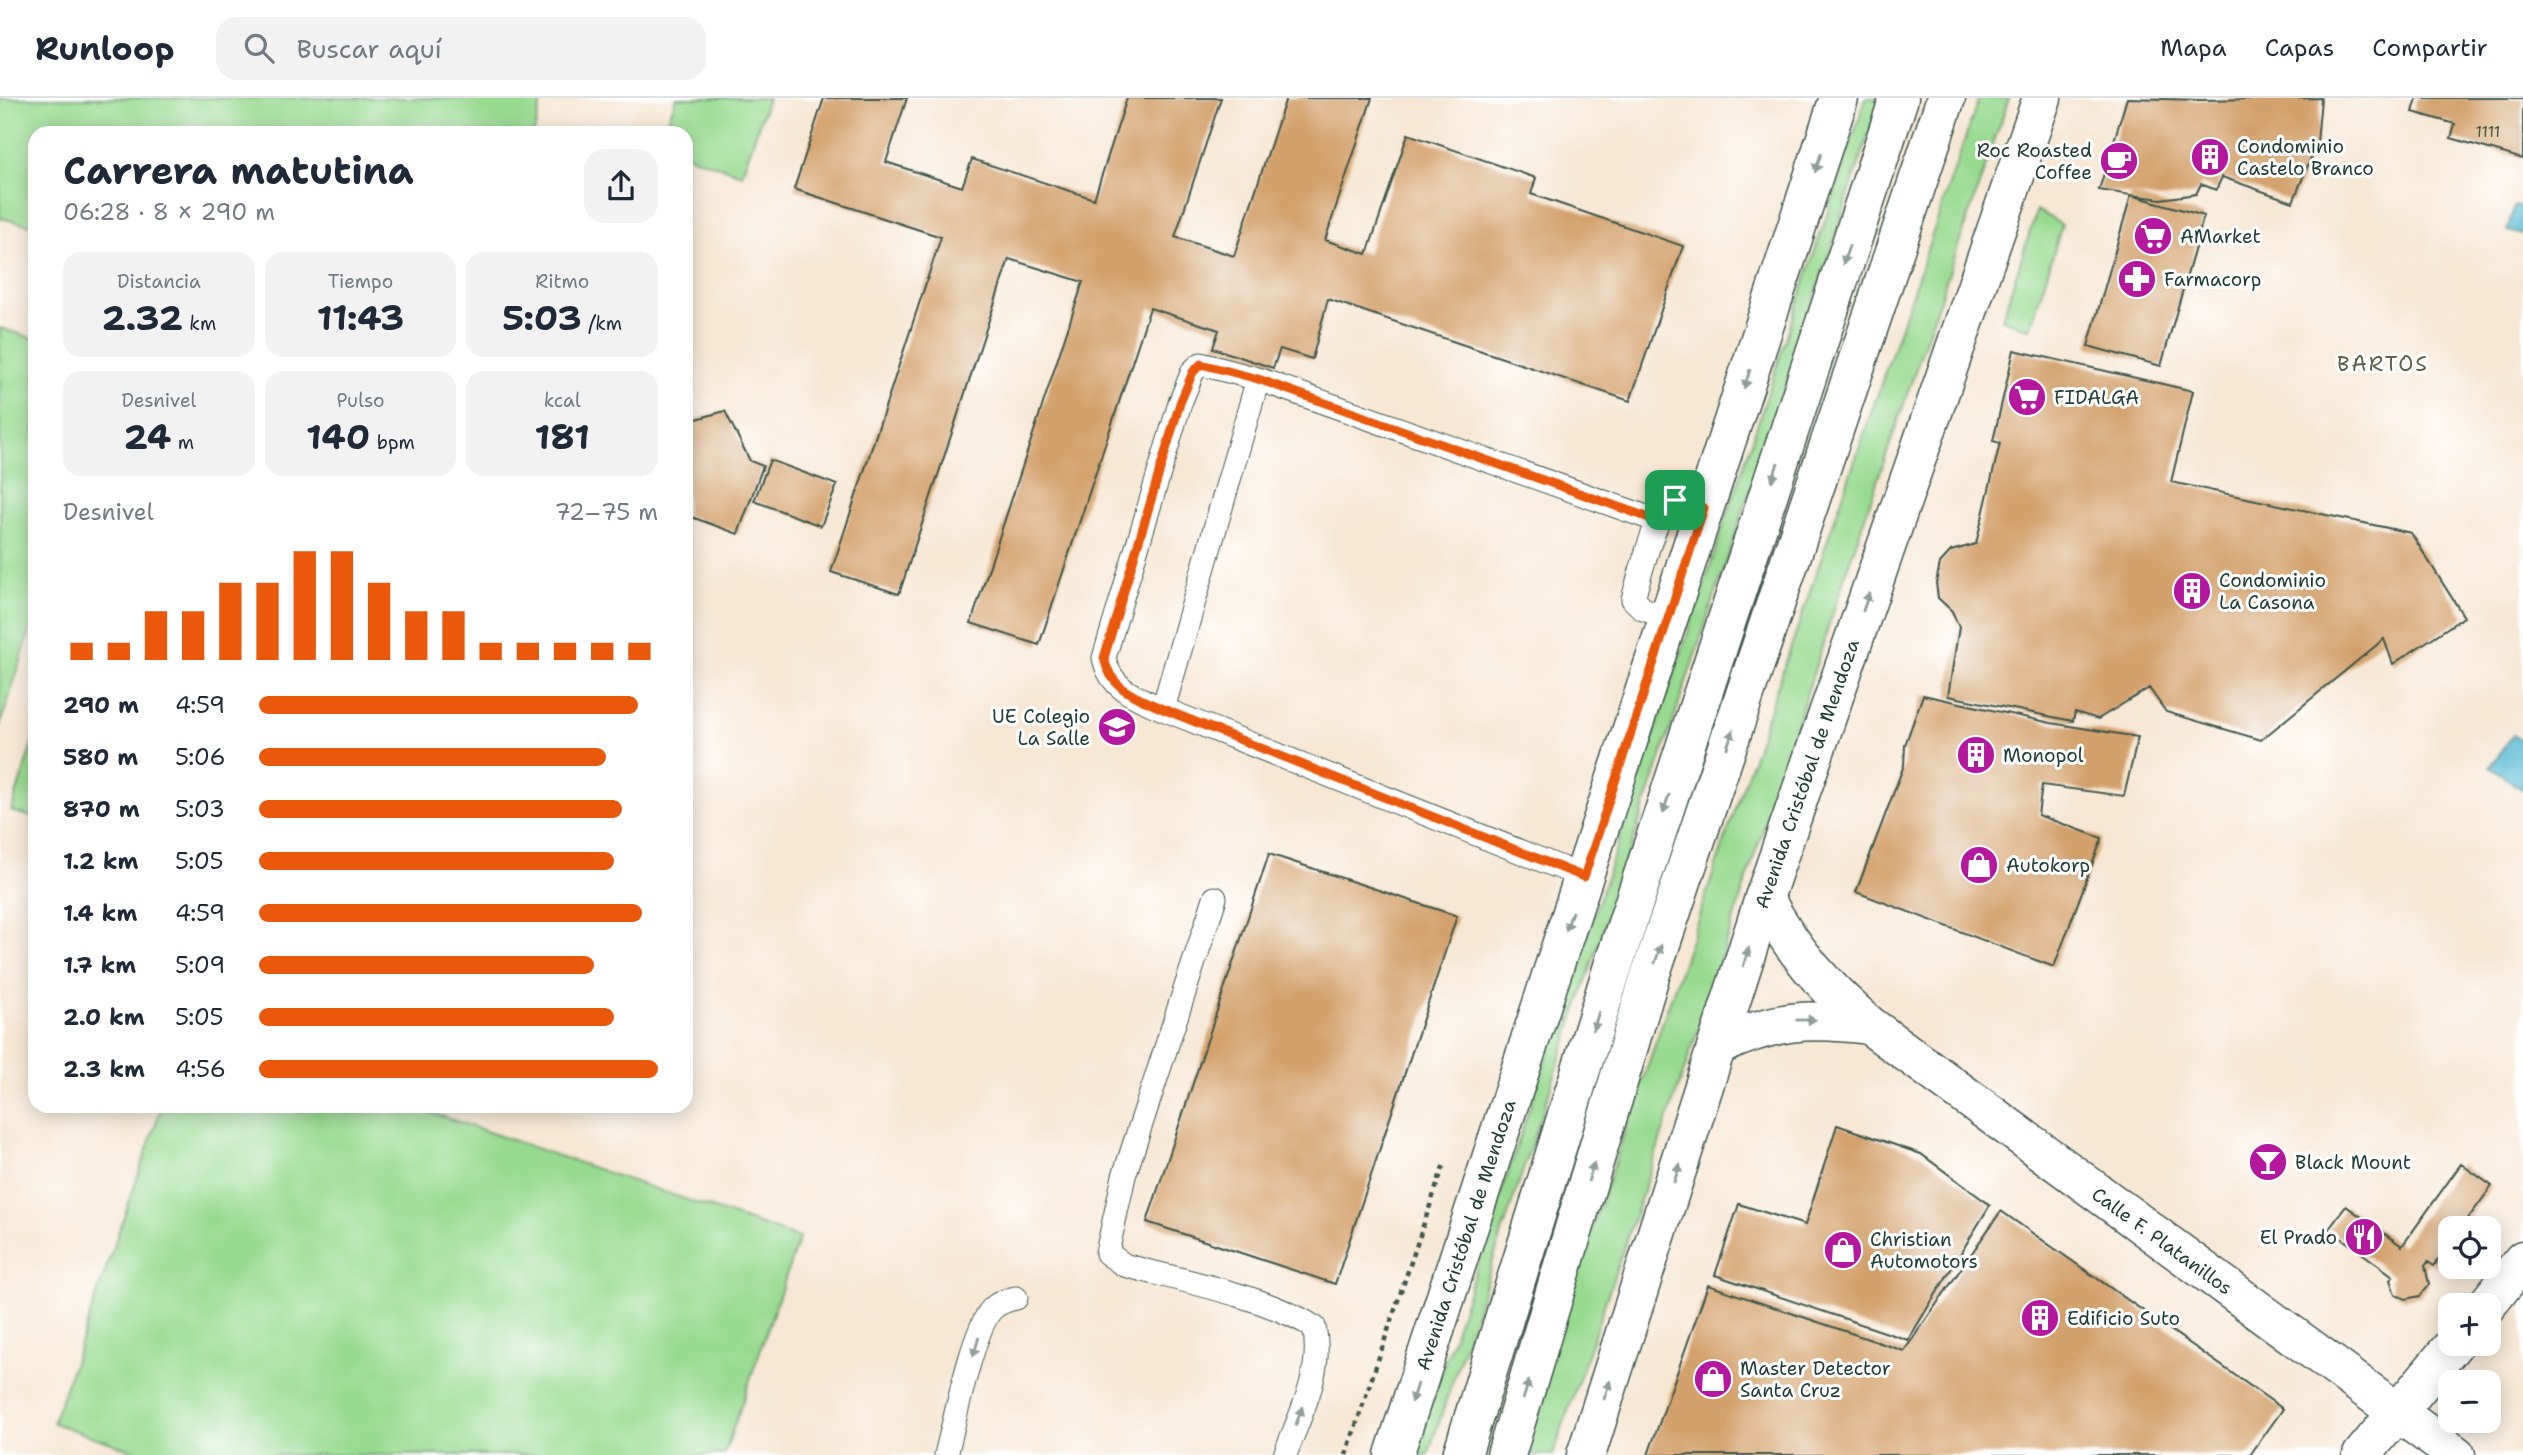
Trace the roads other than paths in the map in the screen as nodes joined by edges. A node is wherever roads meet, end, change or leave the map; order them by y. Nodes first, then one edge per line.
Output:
1 (1839, 98) edge
2 (1899, 98) edge
3 (1946, 98) edge
4 (2042, 98) edge
5 (1258, 379) junction
6 (1704, 508) junction
7 (1658, 521) junction
8 (1669, 618) junction
9 (1163, 709) junction
10 (1584, 877) junction
11 (1215, 898) dead end
12 (1764, 898) junction
13 (1869, 1025) junction
14 (1718, 1046) junction
15 (2523, 1260) edge
16 (2496, 1293) edge
17 (1016, 1298) dead end
18 (2444, 1356) edge
19 (2397, 1413) junction
20 (946, 1455) edge
21 (1285, 1455) edge
22 (1394, 1455) edge
23 (1462, 1455) edge
24 (1506, 1455) edge
25 (1586, 1455) edge
26 (2362, 1455) edge
27 (2456, 1455) edge

1 -> 6 main road, Avenida Cristóbal de Mendoza
2 -> 23 main road
24 -> 3 main road
12 -> 4 main road, Avenida Cristóbal de Mendoza
5 - 7 lane
5 - 9 lane
5 - 9 lane
6 - 7 lane
6 - 8 main road, Avenida Cristóbal de Mendoza
7 - 8 lane
8 - 10 main road, Avenida Cristóbal de Mendoza
9 - 10 lane
10 -> 22 main road, Avenida Cristóbal de Mendoza
21 -> 11 lane
12 - 13 main road, Calle F. Platanillos
14 -> 12 main road, Avenida Cristóbal de Mendoza
14 -> 13 main road, Calle F. Platanillos
13 - 19 main road, Calle F. Platanillos
25 -> 14 main road, Avenida Cristóbal de Mendoza
15 - 16 main road
17 -> 20 lane
18 - 19 main road
19 - 26 main road
19 - 27 main road, Calle F. Platanillos

